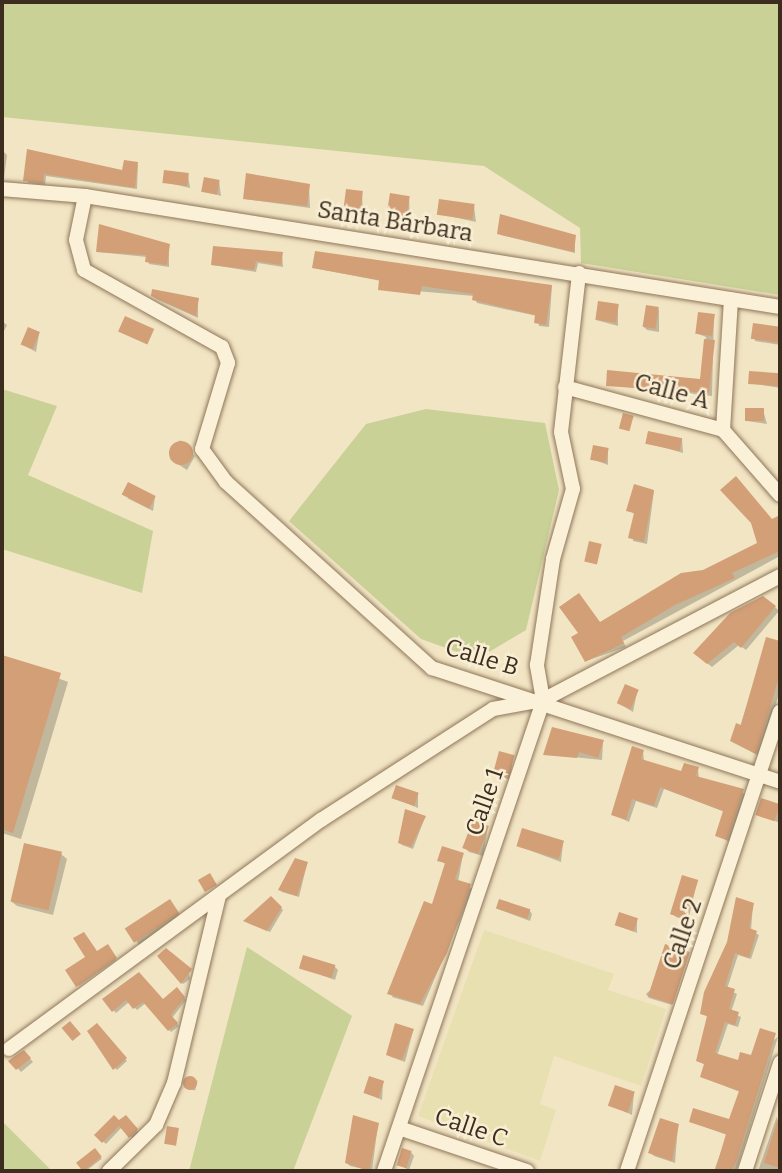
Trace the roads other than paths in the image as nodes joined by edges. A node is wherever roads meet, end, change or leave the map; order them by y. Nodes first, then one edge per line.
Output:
1 (2, 189) edge
2 (85, 196) junction
3 (579, 274) junction
4 (731, 299) junction
5 (780, 307) edge
6 (565, 387) junction
7 (723, 430) junction
8 (780, 495) edge
9 (780, 576) edge
10 (544, 700) junction
11 (780, 712) edge
12 (761, 775) junction
13 (780, 782) edge
14 (219, 896) junction
15 (9, 1049) dead end
16 (780, 1063) edge
17 (399, 1128) junction
18 (109, 1171) edge
19 (384, 1171) edge
20 (527, 1171) edge
21 (627, 1171) edge
22 (745, 1171) edge

1 - 2 street, Santa Bárbara
2 - 3 street, Santa Bárbara
2 - 10 street, Calle B
3 - 4 street, Santa Bárbara
3 - 6 street
4 - 5 street, Santa Bárbara
4 - 7 street
6 - 7 street, Calle A
6 - 10 street
7 - 8 street, Calle A
9 - 10 street
10 - 12 street, Calle B
10 - 14 street
10 - 17 street, Calle 1
11 - 12 street, Calle 2
12 - 13 street, Calle B
12 - 21 street, Calle 2
14 - 15 street
14 - 18 street
16 - 22 street
17 - 19 street, Calle 1
17 - 20 street, Calle C

